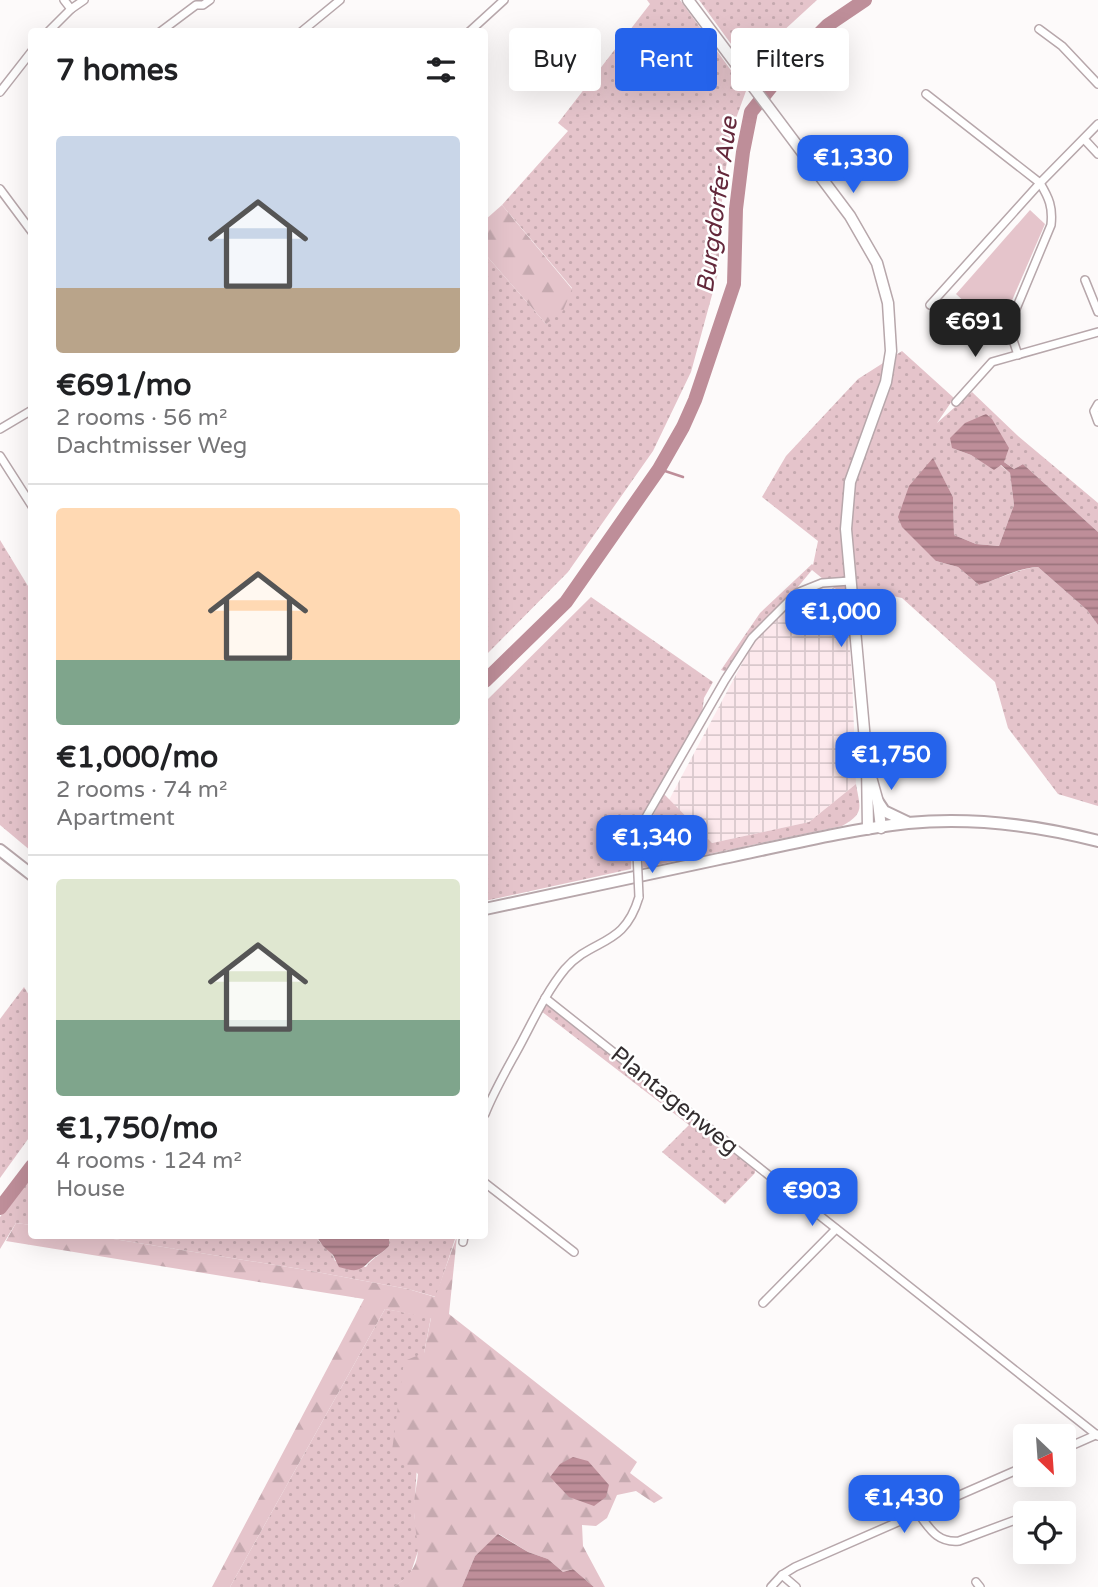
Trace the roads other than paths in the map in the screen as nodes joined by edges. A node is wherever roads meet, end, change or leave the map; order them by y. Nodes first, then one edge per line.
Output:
1 (64, 0) edge
2 (84, 0) edge
3 (210, 0) edge
4 (340, 0) edge
5 (688, 0) edge
6 (499, 2) edge
7 (194, 3) edge
8 (71, 9) junction
9 (52, 28) edge
10 (165, 28) edge
11 (306, 28) edge
12 (473, 28) edge
13 (1039, 29) dead end
14 (28, 56) edge
15 (24, 61) junction
16 (28, 64) edge
17 (1098, 84) edge
18 (0, 92) edge
19 (926, 94) dead end
20 (1098, 124) edge
21 (1084, 139) junction
22 (1098, 154) edge
23 (1040, 183) junction
24 (0, 189) edge
25 (28, 227) edge
26 (1085, 280) dead end
27 (930, 305) dead end
28 (1098, 312) edge
29 (1098, 332) edge
30 (1018, 355) junction
31 (956, 402) dead end
32 (1098, 404) edge
33 (28, 412) edge
34 (1098, 422) edge
35 (0, 429) edge
36 (0, 456) edge
37 (28, 500) edge
38 (850, 581) junction
39 (867, 764) junction
40 (878, 802) junction
41 (910, 823) junction
42 (881, 828) junction
43 (868, 829) junction
44 (1098, 841) edge
45 (0, 850) edge
46 (28, 872) edge
47 (488, 908) edge
48 (545, 998) junction
49 (488, 1108) edge
50 (488, 1185) edge
51 (836, 1229) junction
52 (574, 1252) dead end
53 (763, 1303) dead end
54 (1097, 1435) edge
55 (1076, 1444) edge
56 (1013, 1472) edge
57 (918, 1513) junction
58 (1013, 1522) edge
59 (782, 1575) junction
60 (771, 1587) edge
61 (796, 1587) edge

1 - 8 street
2 - 8 street
3 - 7 street
4 - 11 street
5 - 38 street
6 - 12 street
7 - 10 street
8 - 9 street
13 - 17 street
14 - 15 street
15 - 16 street
15 - 18 street
19 - 23 street
20 - 21 street
21 - 22 street
21 - 23 street
23 - 27 street
23 - 30 street
24 - 25 street
26 - 28 street
29 - 30 street
30 - 31 street
32 - 34 street
33 - 35 street
36 - 37 street
38 - 39 street
38 - 48 street, bridge
39 - 40 street
39 - 43 street
40 - 41 main road
40 - 42 street
41 - 42 main road
41 - 44 main road
42 - 43 main road
43 - 47 main road
45 - 46 main road
48 - 49 street
48 - 51 street, Plantagenweg
50 - 52 street
51 - 53 street
51 - 54 street, Plantagenweg
54 - 55 street
56 - 57 street
57 - 58 street
57 - 59 street
59 - 60 street
59 - 61 street

